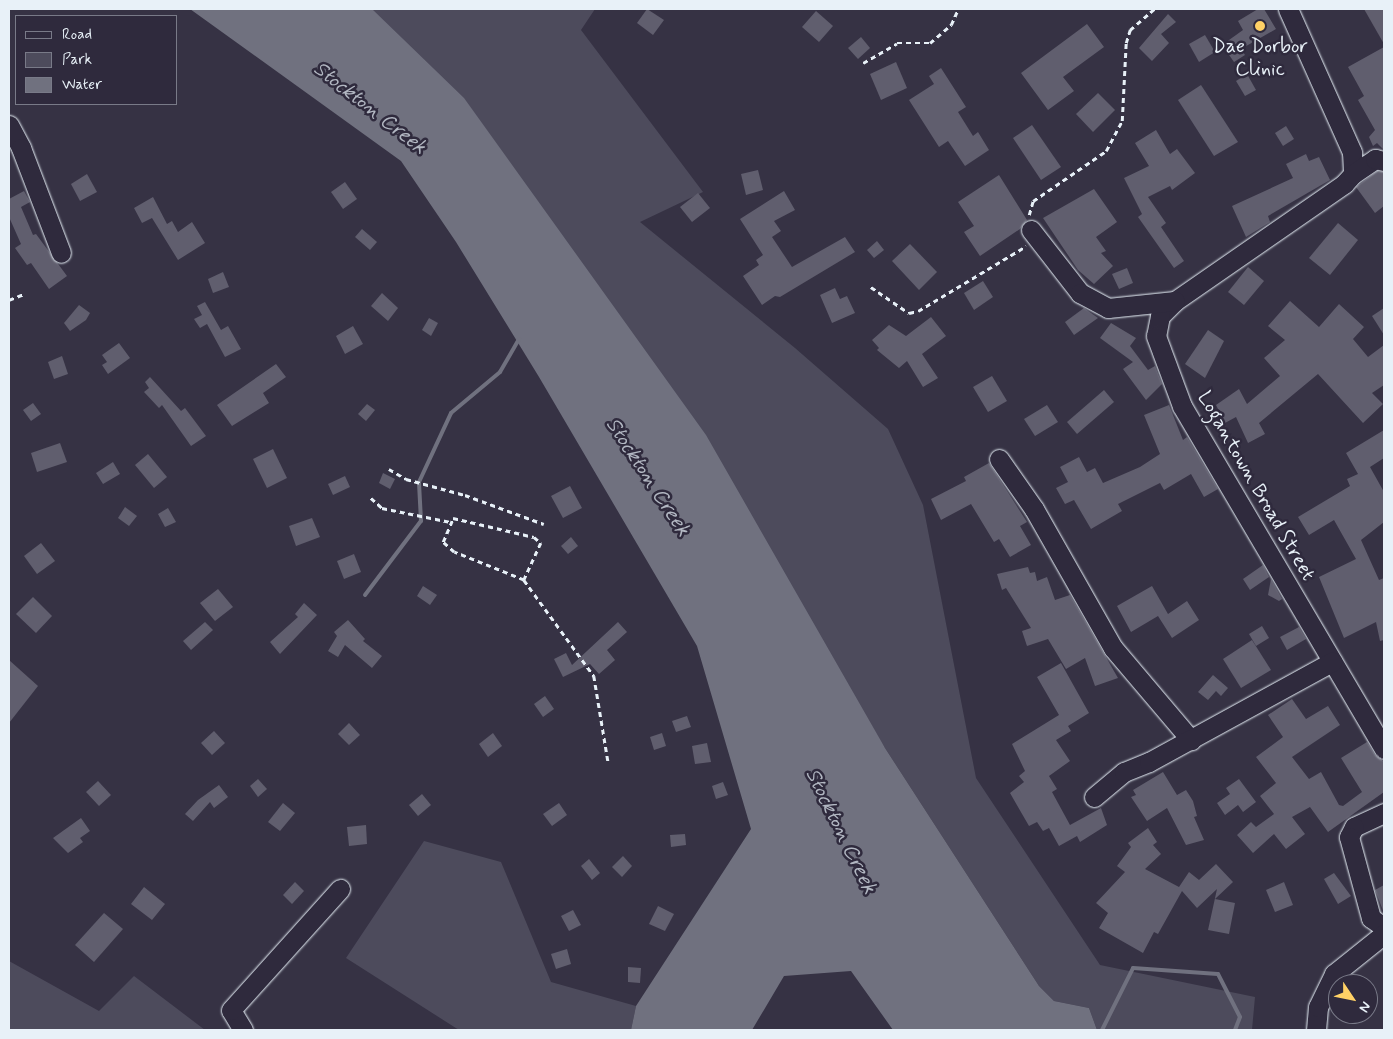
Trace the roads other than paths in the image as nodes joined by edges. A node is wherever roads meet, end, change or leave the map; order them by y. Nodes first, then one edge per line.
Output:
1 (1288, 9) edge
2 (9, 125) edge
3 (1384, 161) edge
4 (1353, 174) junction
5 (1031, 230) road end
6 (62, 253) dead end
7 (1175, 300) junction
8 (999, 459) dead end
9 (1332, 662) junction
10 (1190, 740) junction
11 (1384, 749) edge
12 (1094, 797) dead end
13 (1384, 813) edge
14 (340, 889) dead end
15 (1384, 927) edge
16 (1384, 934) edge
17 (243, 1030) edge
18 (1316, 1030) edge

1 - 4 street
2 - 6 street
3 - 4 street, Logantown Broad Street
4 - 7 street, Logantown Broad Street
5 - 7 street
7 - 9 street, Logantown Broad Street
8 - 10 street
9 - 10 street
9 - 11 street, Logantown Broad Street
10 - 12 street
13 - 15 street
14 - 17 street
16 - 18 street

